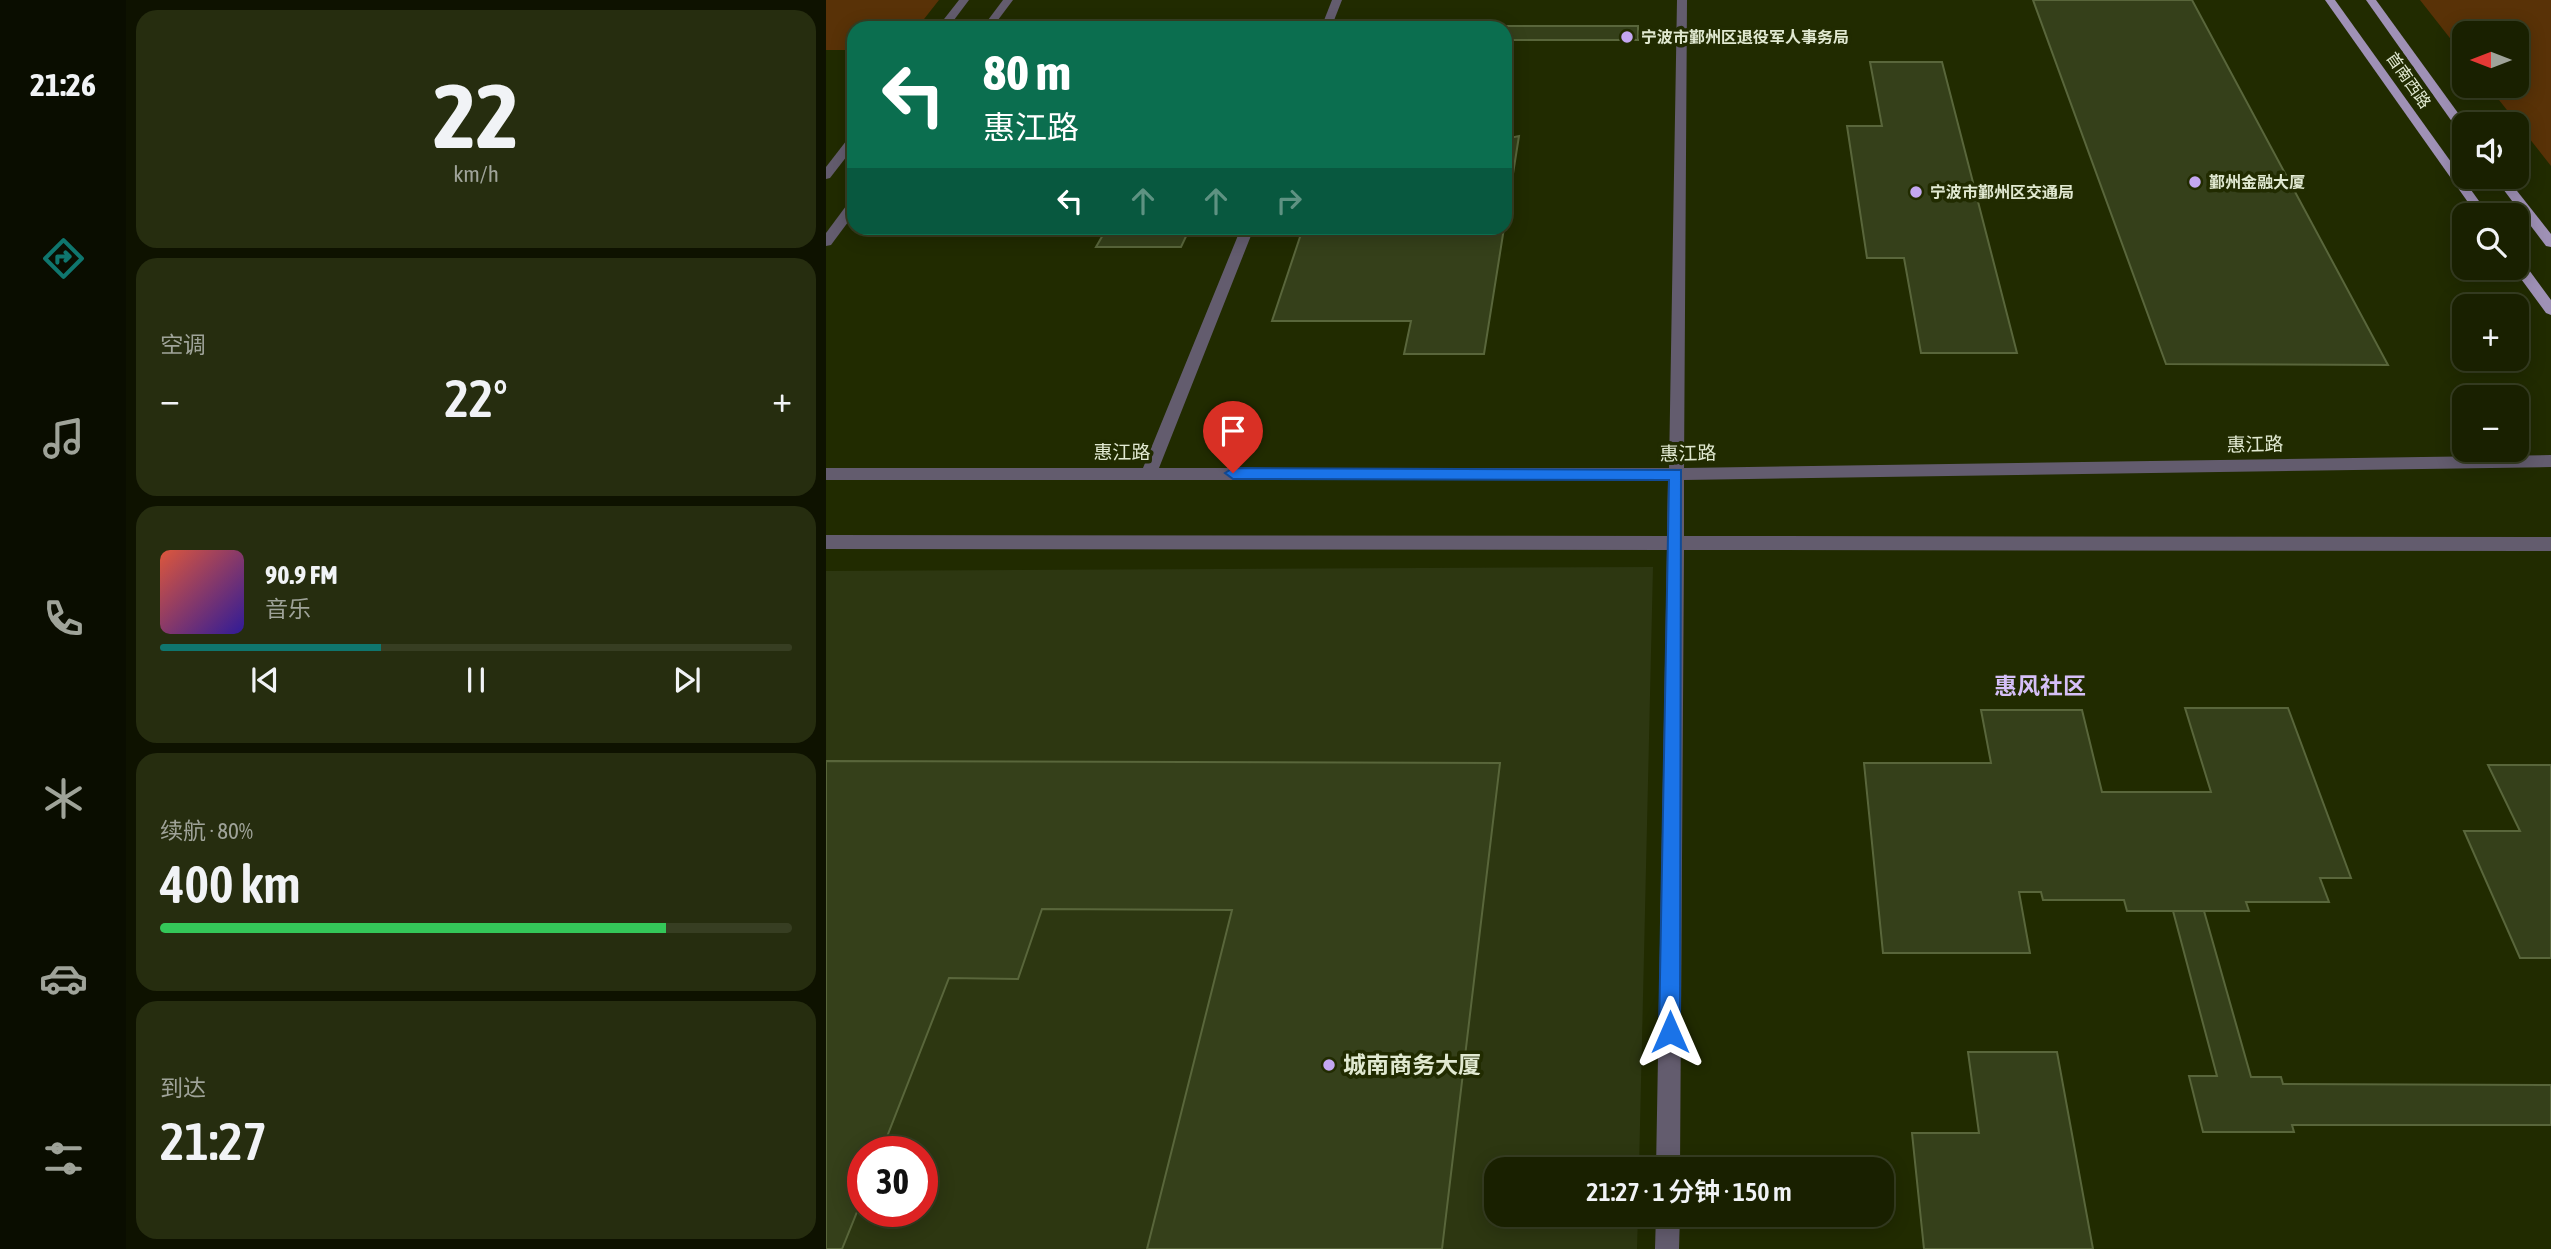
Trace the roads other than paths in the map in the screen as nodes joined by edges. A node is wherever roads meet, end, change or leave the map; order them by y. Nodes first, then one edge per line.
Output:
1 (964, 0) edge
2 (1008, 0) edge
3 (1337, 0) edge
4 (1682, 0) edge
5 (2330, 0) edge
6 (2371, 0) edge
7 (948, 21) edge
8 (992, 21) edge
9 (1329, 21) edge
10 (2452, 113) edge
11 (847, 148) edge
12 (826, 175) edge
13 (2509, 189) edge
14 (2474, 203) edge
15 (847, 214) edge
16 (1244, 235) edge
17 (826, 242) edge
18 (2551, 243) edge
19 (2529, 280) edge
20 (2551, 310) edge
21 (2551, 461) edge
22 (1149, 473) junction
23 (826, 474) edge
24 (1676, 474) junction
25 (826, 541) edge
26 (1675, 541) junction
27 (2551, 544) edge
28 (1668, 1157) edge
29 (1668, 1227) edge
30 (1667, 1249) edge

1 - 7 street
2 - 8 street
3 - 9 street
4 - 24 street
5 - 14 main road, 首南西路
6 - 10 main road, 首南西路
11 - 12 street
13 - 18 main road
15 - 17 street
16 - 22 street
19 - 20 main road
21 - 24 street, 惠江路
22 - 23 street, 惠江路
22 - 24 street, 惠江路
24 - 26 street
25 - 26 street
26 - 27 street
26 - 28 street
29 - 30 street

